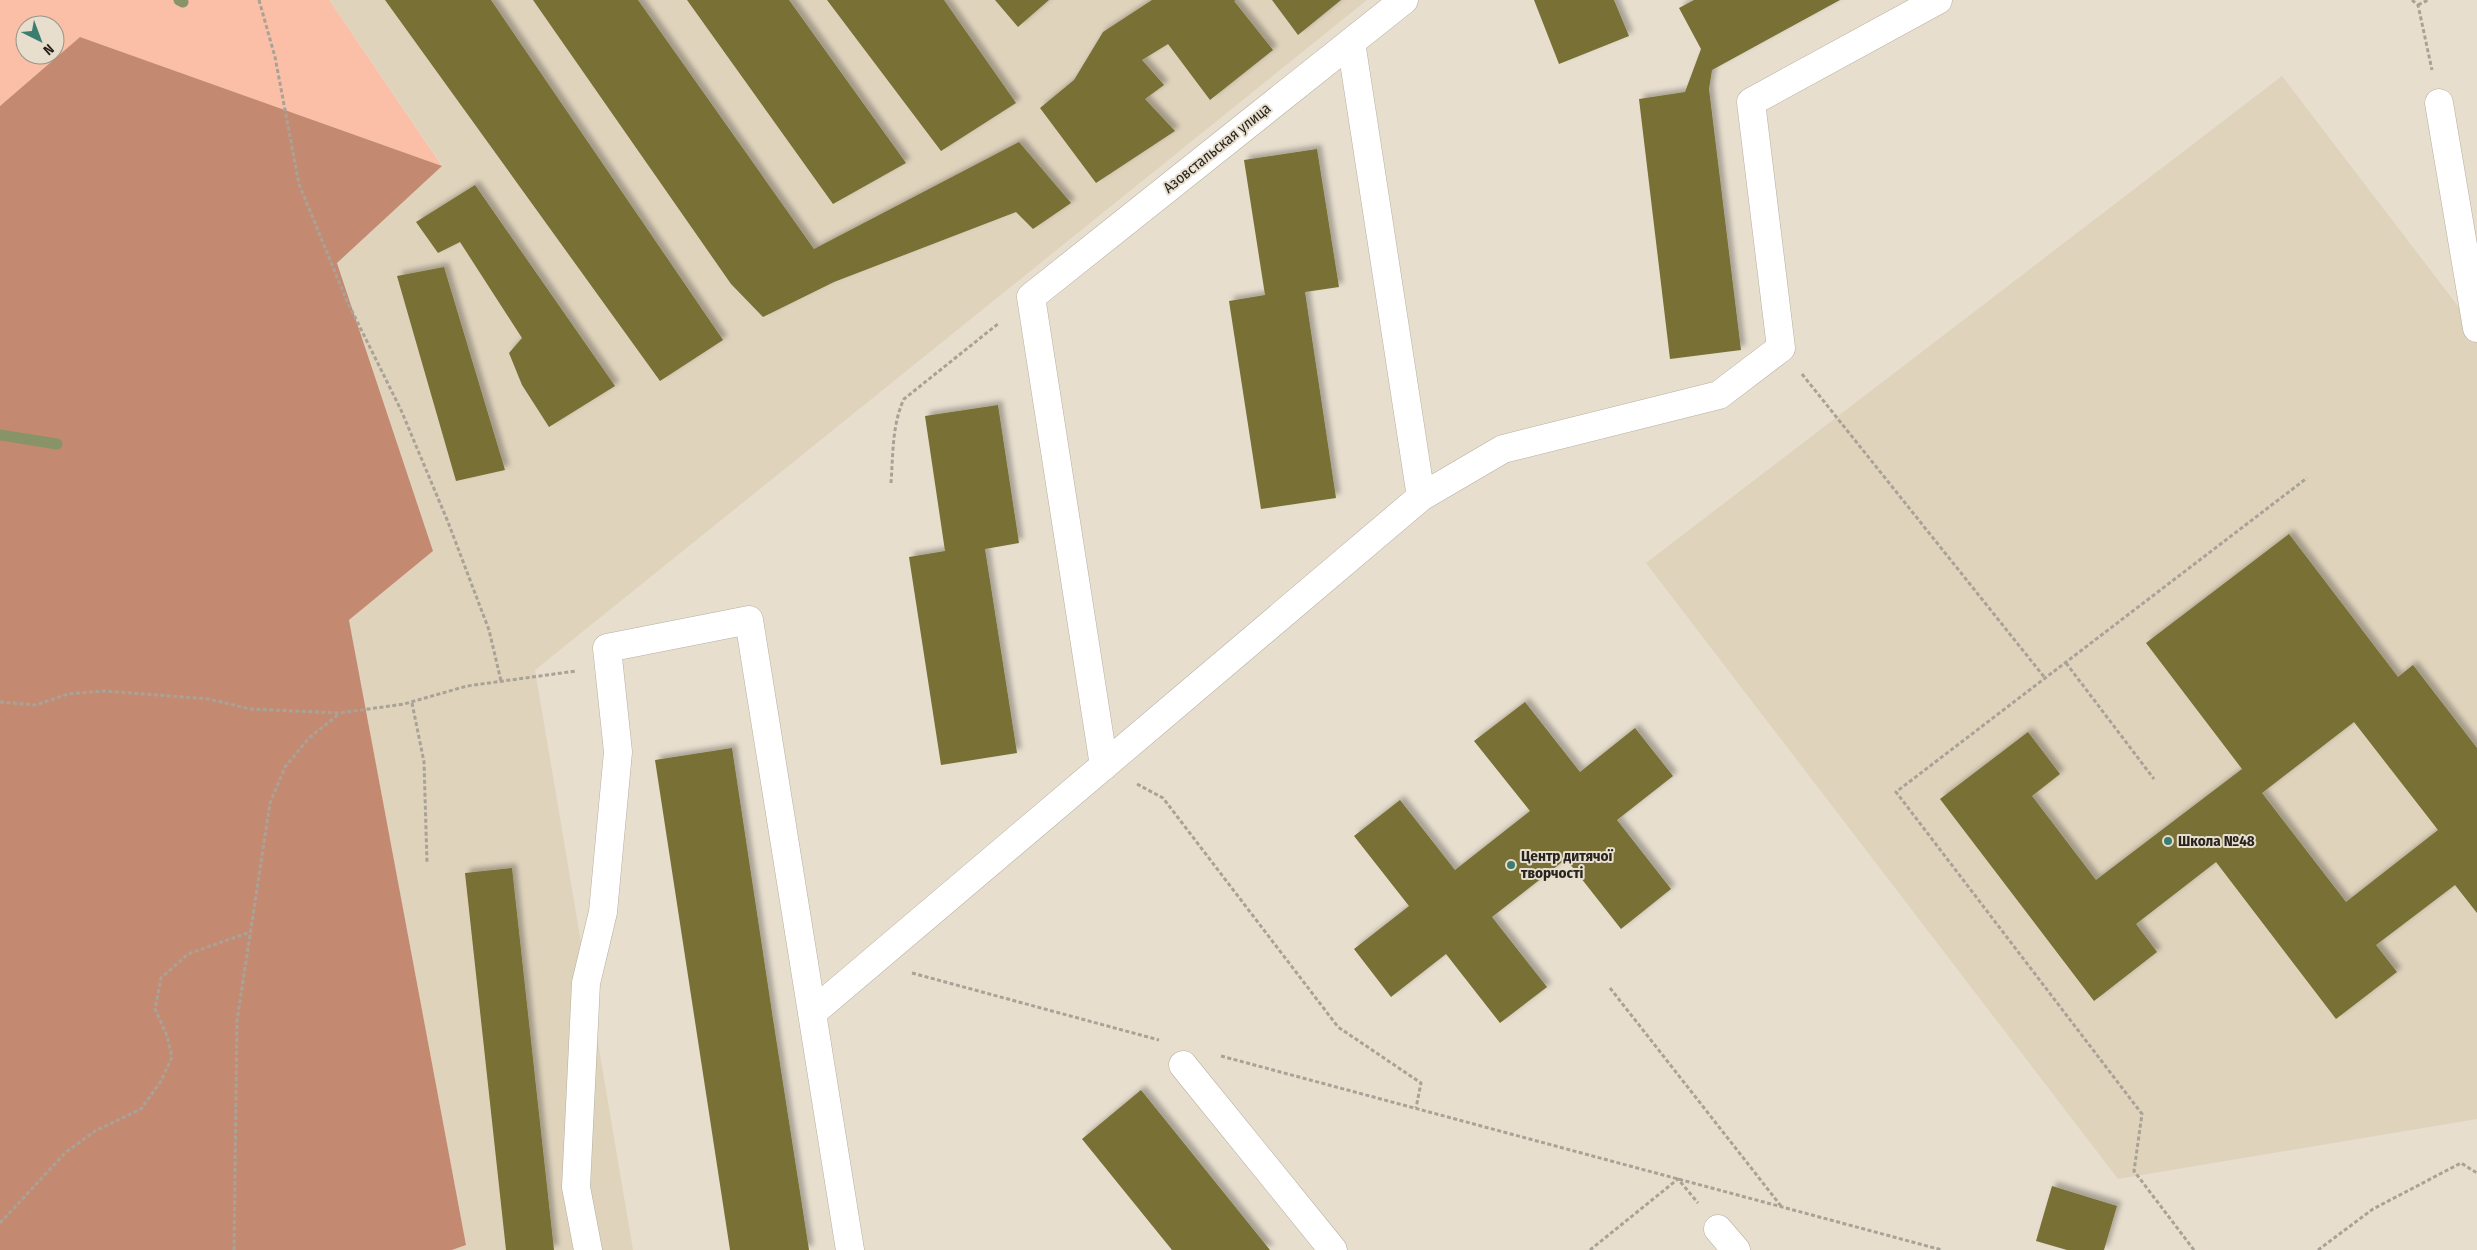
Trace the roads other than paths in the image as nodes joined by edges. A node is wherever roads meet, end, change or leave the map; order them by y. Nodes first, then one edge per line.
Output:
1 (1404, 0) edge
2 (1938, 0) edge
3 (1351, 42) junction
4 (2440, 102) road end
5 (2477, 328) edge
6 (1421, 497) junction
7 (1104, 766) junction
8 (812, 1013) junction
9 (1183, 1065) dead end
10 (1718, 1229) dead end
11 (588, 1250) edge
12 (850, 1250) edge
13 (1332, 1250) edge
14 (1736, 1250) edge

1 - 3 street, Азовстальская улица
2 - 6 street
3 - 6 street
3 - 7 street, Азовстальская улица
4 - 5 street
6 - 7 street
7 - 8 street
8 - 11 street
8 - 12 street
9 - 13 street
10 - 14 street

